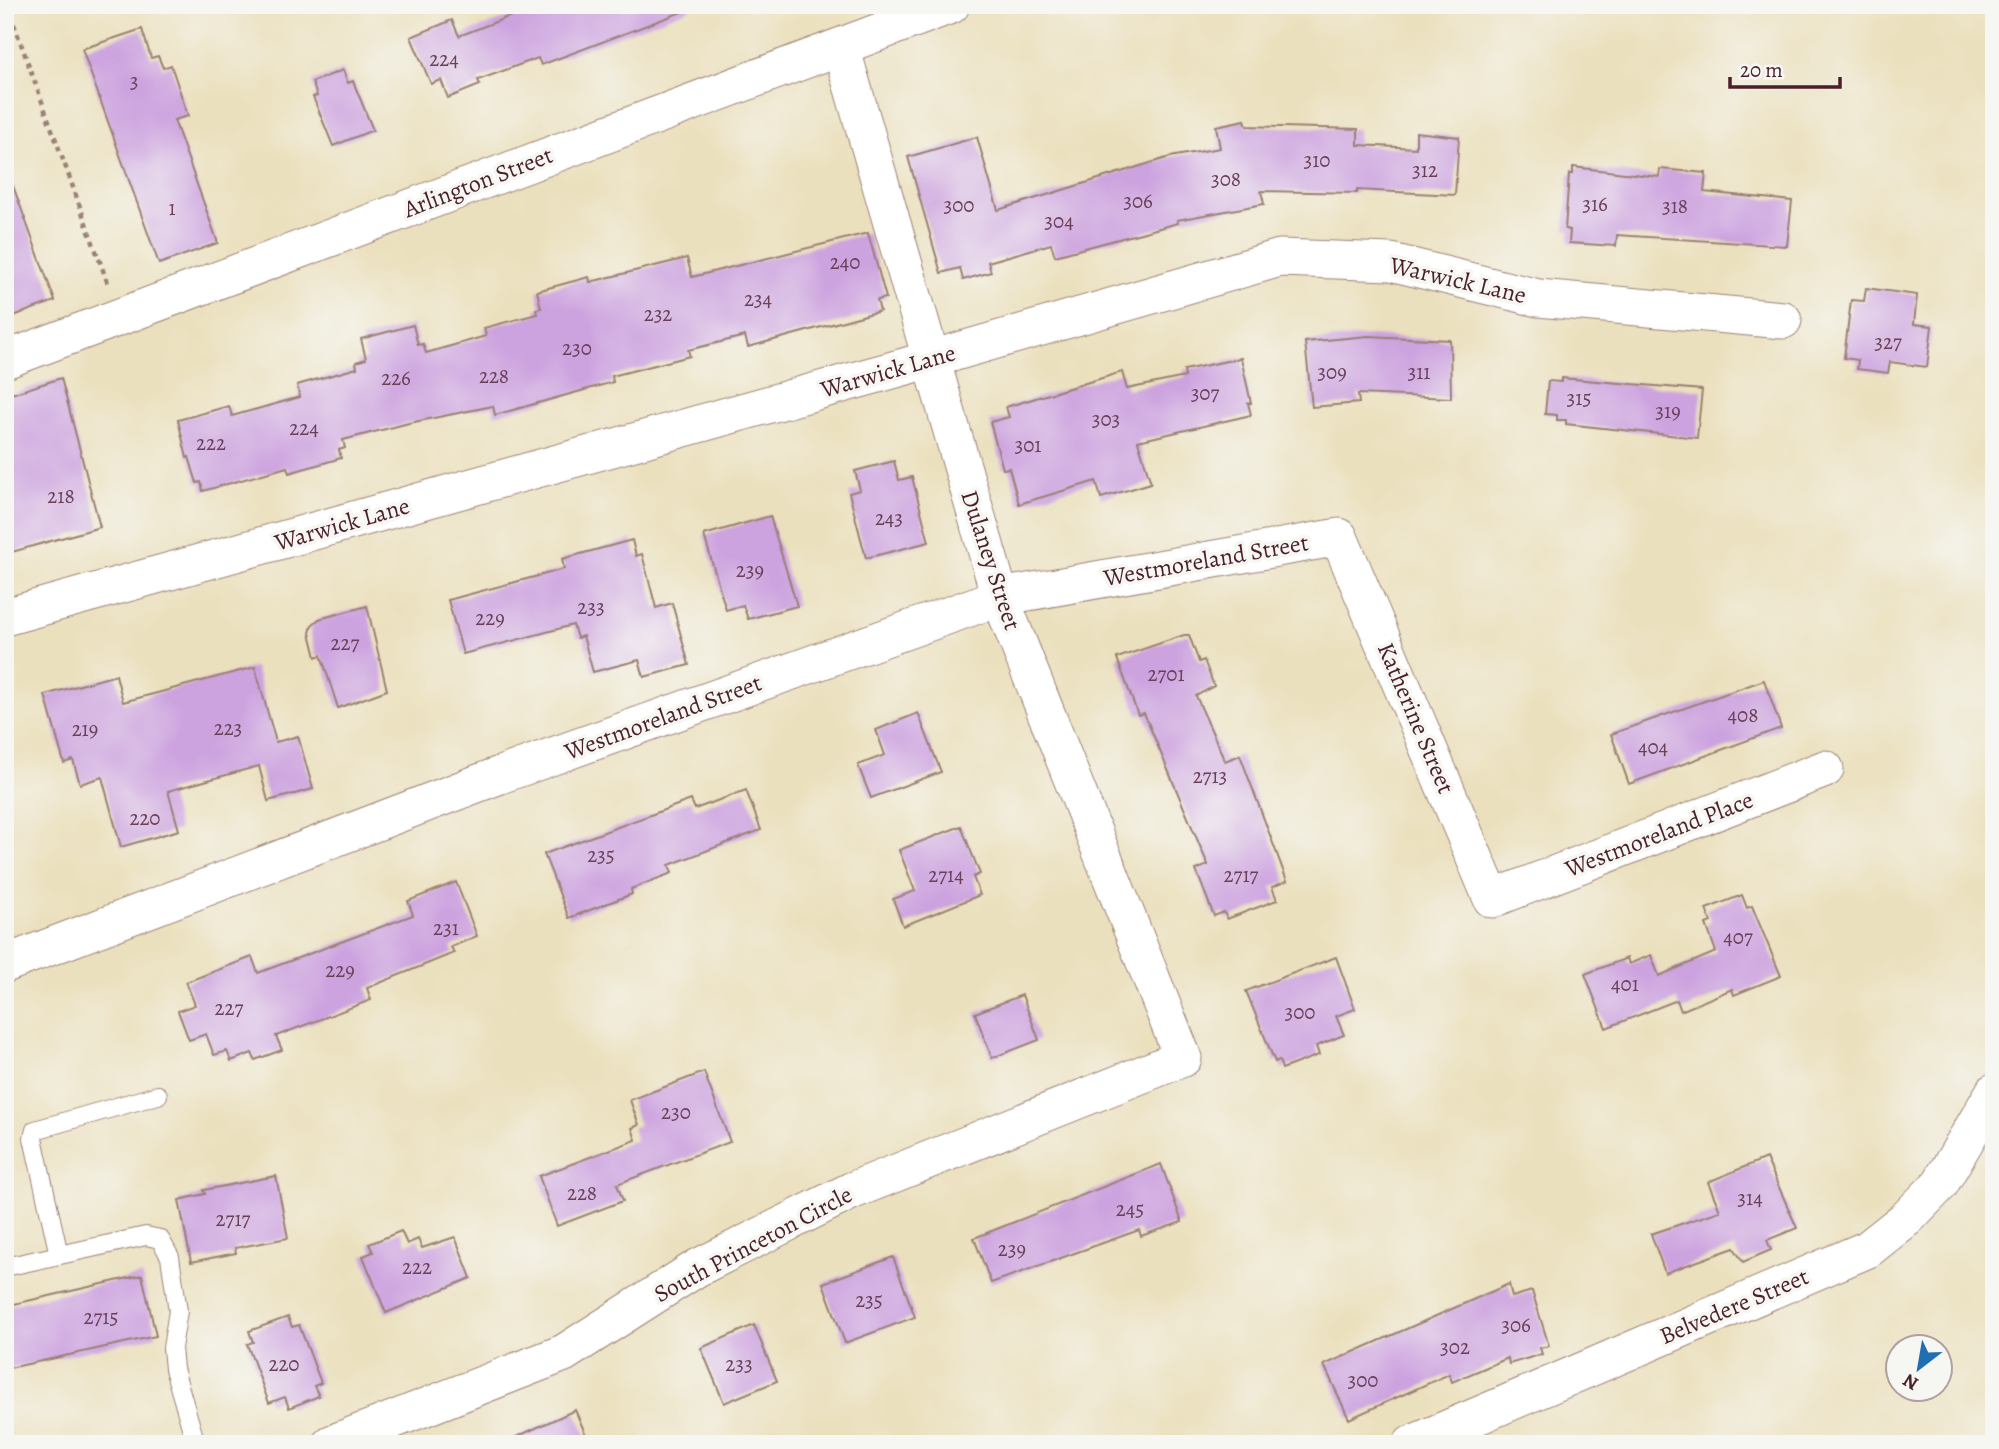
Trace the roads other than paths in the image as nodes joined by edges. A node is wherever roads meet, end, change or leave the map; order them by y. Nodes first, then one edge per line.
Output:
1 (951, 5) edge
2 (870, 20) edge
3 (841, 47) junction
4 (1783, 320) dead end
5 (930, 359) junction
6 (5, 360) edge
7 (1339, 537) joint
8 (1000, 597) junction
9 (5, 617) edge
10 (1825, 769) dead end
11 (1492, 899) joint
12 (5, 964) edge
13 (1183, 1058) joint
14 (1994, 1092) edge
15 (158, 1095) dead end
16 (59, 1255) junction
17 (5, 1267) edge
18 (195, 1444) edge
19 (331, 1444) edge
20 (1412, 1444) edge

1 - 2 street, Arlington Street
2 - 3 street, Arlington Street
3 - 5 street, Dulaney Street
3 - 6 street, Arlington Street
4 - 5 street, Warwick Lane
5 - 8 street, Dulaney Street
5 - 9 street, Warwick Lane
7 - 8 street, Westmoreland Street
7 - 11 street, Katherine Street
8 - 12 street, Westmoreland Street
8 - 13 street, Dulaney Street
10 - 11 street, Westmoreland Place
13 - 19 street, South Princeton Circle
14 - 20 street, Belvedere Street
15 - 16 lane
16 - 17 lane
16 - 18 lane

